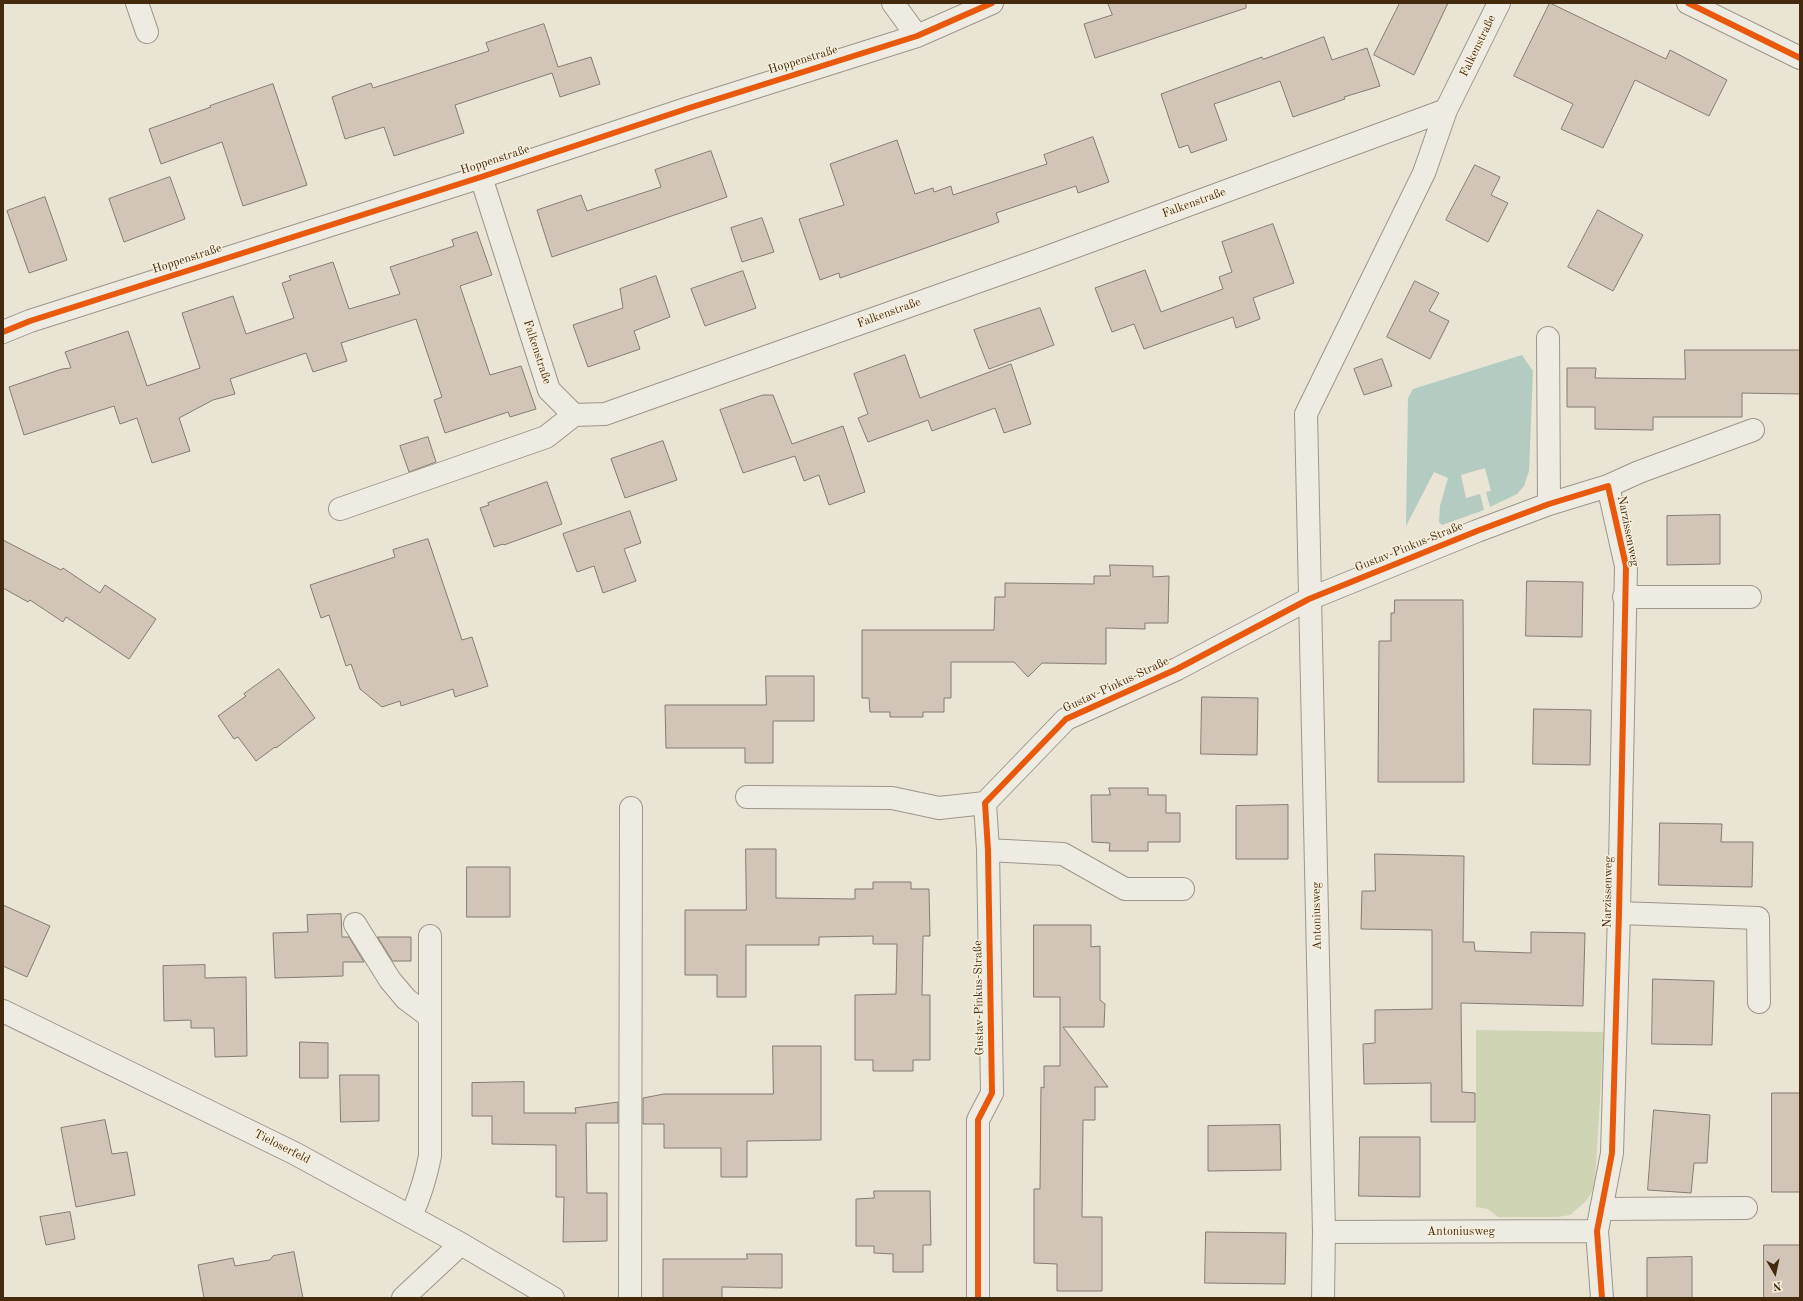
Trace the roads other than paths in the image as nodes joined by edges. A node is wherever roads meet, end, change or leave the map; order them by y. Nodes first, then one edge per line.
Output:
1 (137, 3) edge
2 (893, 3) edge
3 (992, 3) edge
4 (1499, 3) edge
5 (1688, 3) edge
6 (147, 32) dead end
7 (917, 36) junction
8 (1800, 58) edge
9 (1446, 110) junction
10 (481, 176) junction
11 (3, 332) edge
12 (1548, 338) dead end
13 (574, 415) junction
14 (1753, 430) dead end
15 (1608, 486) junction
16 (1549, 504) junction
17 (340, 509) dead end
18 (1624, 597) junction
19 (1750, 597) dead end
20 (1309, 600) junction
21 (747, 797) dead end
22 (985, 803) junction
23 (631, 808) dead end
24 (988, 850) junction
25 (1183, 889) dead end
26 (1619, 913) junction
27 (355, 924) dead end
28 (430, 936) dead end
29 (1759, 1002) dead end
30 (3, 1011) edge
31 (430, 1017) junction
32 (1746, 1208) dead end
33 (1601, 1209) junction
34 (411, 1216) junction
35 (1597, 1231) junction
36 (1324, 1232) junction
37 (460, 1244) junction
38 (403, 1298) edge
39 (553, 1298) edge
40 (630, 1298) edge
41 (978, 1298) edge
42 (1323, 1298) edge
43 (1602, 1298) edge

1 - 6 street
2 - 7 street
3 - 7 street, Hoppenstraße
4 - 9 street, Falkenstraße
5 - 8 street
7 - 10 street, Hoppenstraße
9 - 13 street, Falkenstraße
9 - 20 street, Falkenstraße
10 - 11 street, Hoppenstraße
10 - 13 street, Falkenstraße
12 - 16 street
13 - 17 street
14 - 15 street, Gustav-Pinkus-Straße
15 - 16 street, Gustav-Pinkus-Straße
15 - 18 street, Narzissenweg
16 - 20 street, Gustav-Pinkus-Straße
18 - 19 street
18 - 26 street, Narzissenweg
20 - 22 street, Gustav-Pinkus-Straße
20 - 36 street, Antoniusweg
21 - 22 street
22 - 24 street, Gustav-Pinkus-Straße
23 - 40 street
24 - 25 street
24 - 41 street, Gustav-Pinkus-Straße
26 - 29 street
26 - 33 street, Narzissenweg
27 - 31 street
28 - 31 street
30 - 34 street, Tieloserfeld
31 - 34 street
32 - 33 street
33 - 35 street, Narzissenweg
34 - 37 street, Tieloserfeld
35 - 36 street, Antoniusweg
35 - 43 street, Narzissenweg
36 - 42 street, Antoniusweg
37 - 38 street
37 - 39 street, Tieloserfeld

